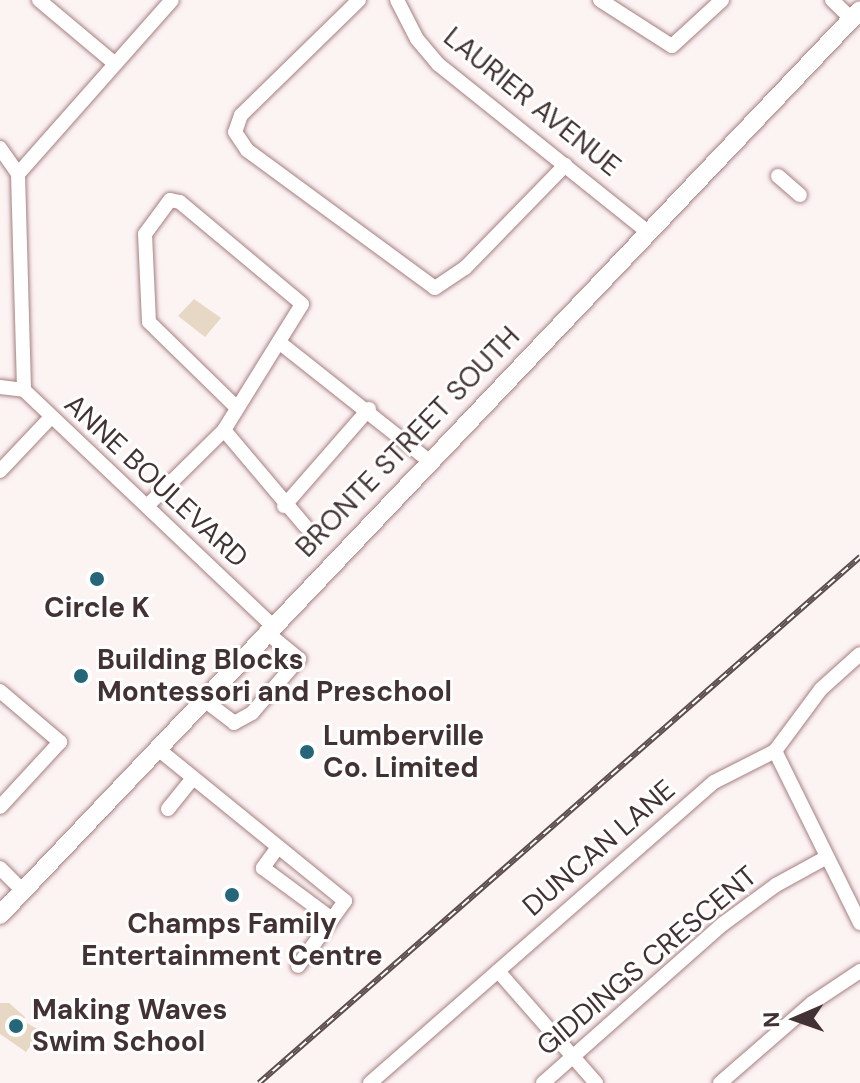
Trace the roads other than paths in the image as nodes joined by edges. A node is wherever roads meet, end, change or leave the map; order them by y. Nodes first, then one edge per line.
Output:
1 (39, 0) edge
2 (172, 0) edge
3 (359, 0) edge
4 (397, 0) edge
5 (600, 0) edge
6 (722, 0) edge
7 (832, 0) edge
8 (856, 14) edge
9 (113, 62) junction
10 (0, 148) edge
11 (565, 165) junction
12 (18, 174) junction
13 (778, 176) dead end
14 (800, 195) dead end
15 (649, 233) junction
16 (279, 342) junction
17 (0, 387) edge
18 (24, 390) junction
19 (237, 408) junction
20 (369, 409) junction
21 (51, 417) junction
22 (224, 430) junction
23 (428, 460) junction
24 (0, 471) edge
25 (147, 506) junction
26 (284, 506) junction
27 (305, 526) dead end
28 (269, 628) junction
29 (855, 658) edge
30 (860, 675) edge
31 (0, 691) edge
32 (204, 700) junction
33 (158, 749) junction
34 (775, 751) junction
35 (192, 779) junction
36 (0, 807) edge
37 (168, 809) dead end
38 (278, 847) junction
39 (827, 857) junction
40 (0, 868) edge
41 (23, 891) junction
42 (0, 915) edge
43 (332, 919) junction
44 (860, 923) edge
45 (298, 966) dead end
46 (498, 971) junction
47 (860, 971) edge
48 (573, 1057) junction
49 (370, 1083) edge
50 (543, 1083) edge
51 (596, 1083) edge
52 (720, 1083) edge

1 - 9 street
2 - 9 street
3 - 11 street
4 - 11 street, LAURIER AVENUE
5 - 6 street
7 - 8 street
8 - 15 main road, BRONTE STREET SOUTH
9 - 12 street
10 - 12 street
11 - 15 street, LAURIER AVENUE
12 - 18 street
13 - 14 street
15 - 23 main road, BRONTE STREET SOUTH
16 - 19 street
16 - 19 street
16 - 20 street
17 - 18 street, ANNE BOULEVARD
18 - 21 street, ANNE BOULEVARD
19 - 22 street
20 - 23 street
20 - 26 street
21 - 24 street
21 - 25 street, ANNE BOULEVARD
22 - 25 street
22 - 26 street
23 - 28 main road, BRONTE STREET SOUTH
25 - 28 street, ANNE BOULEVARD
26 - 27 street
28 - 32 main road, BRONTE STREET SOUTH
28 - 32 street, ANNE BOULEVARD
29 - 30 street
29 - 34 street, DUNCAN LANE
31 - 36 street
32 - 33 main road, BRONTE STREET SOUTH
33 - 35 street
33 - 41 main road, BRONTE STREET SOUTH
34 - 39 street
34 - 46 street, DUNCAN LANE
35 - 37 street
35 - 38 street
38 - 43 street
38 - 43 street
39 - 44 street
39 - 48 street, GIDDINGS CRESCENT
40 - 41 street
41 - 42 main road, BRONTE STREET SOUTH
43 - 45 street
46 - 48 street
46 - 49 street, DUNCAN LANE
47 - 52 street
48 - 50 street, GIDDINGS CRESCENT
48 - 51 street

